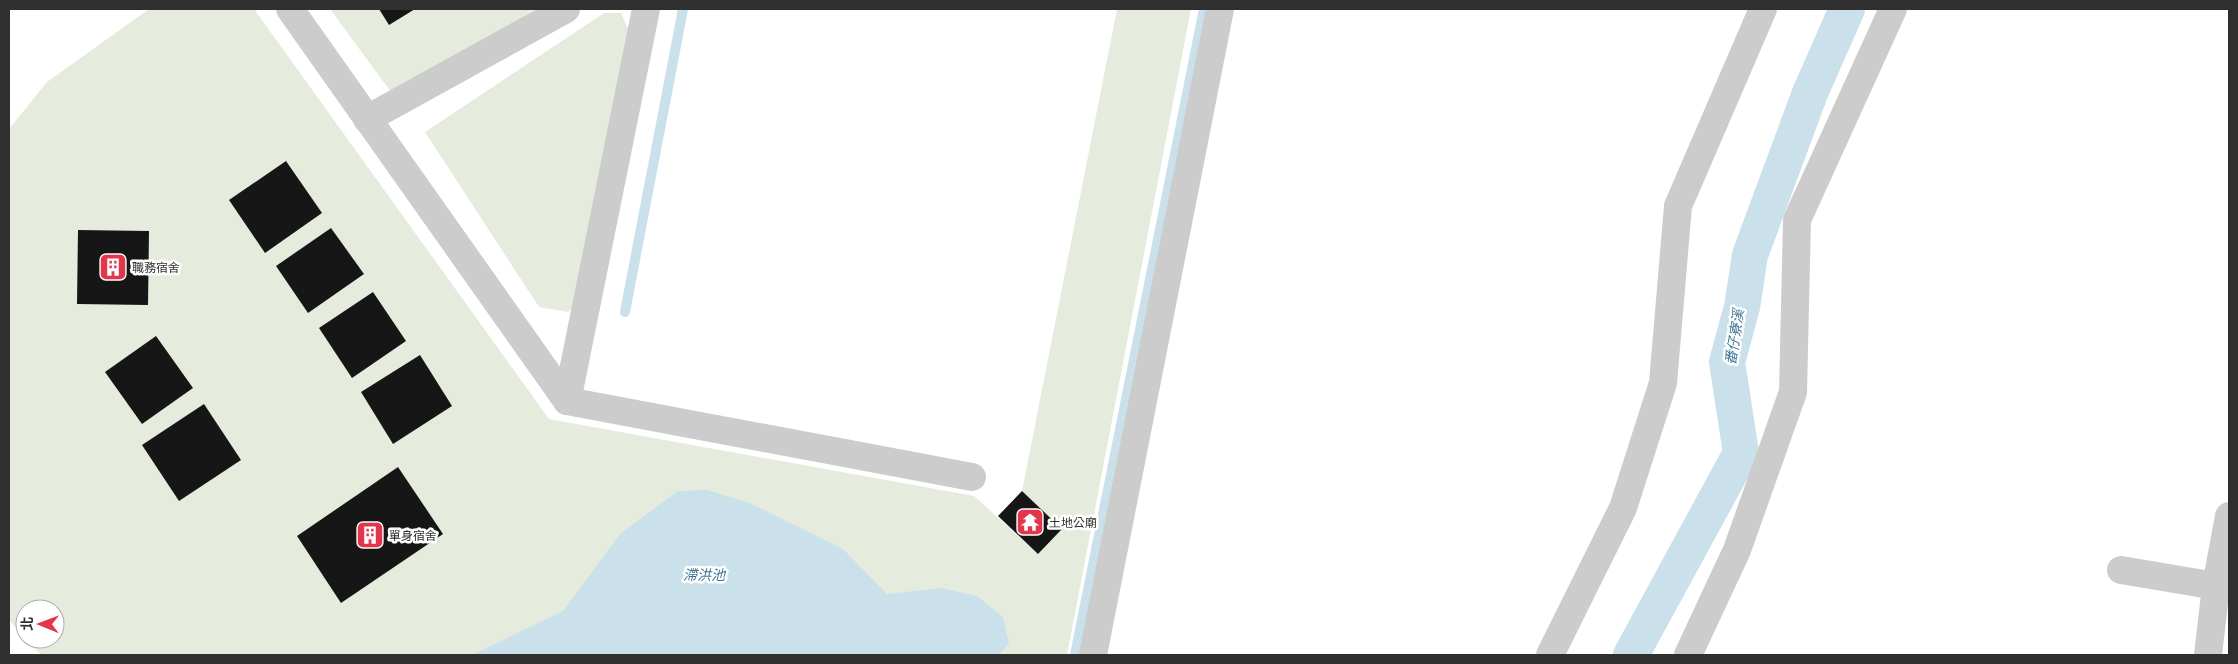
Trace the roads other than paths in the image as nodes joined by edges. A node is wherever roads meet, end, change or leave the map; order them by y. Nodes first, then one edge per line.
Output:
1 (290, 9) edge
2 (566, 9) edge
3 (646, 9) edge
4 (1220, 9) edge
5 (1763, 9) edge
6 (1893, 9) edge
7 (368, 119) junction
8 (567, 401) junction
9 (972, 477) dead end
10 (2229, 516) edge
11 (2121, 570) dead end
12 (2216, 586) junction
13 (1093, 655) edge
14 (1550, 655) edge
15 (1688, 655) edge
16 (2208, 655) edge

1 - 7 street
2 - 7 street
3 - 8 street
4 - 13 street
5 - 14 street
6 - 15 street
7 - 8 street
8 - 9 street
10 - 12 street
11 - 12 street
12 - 16 street

